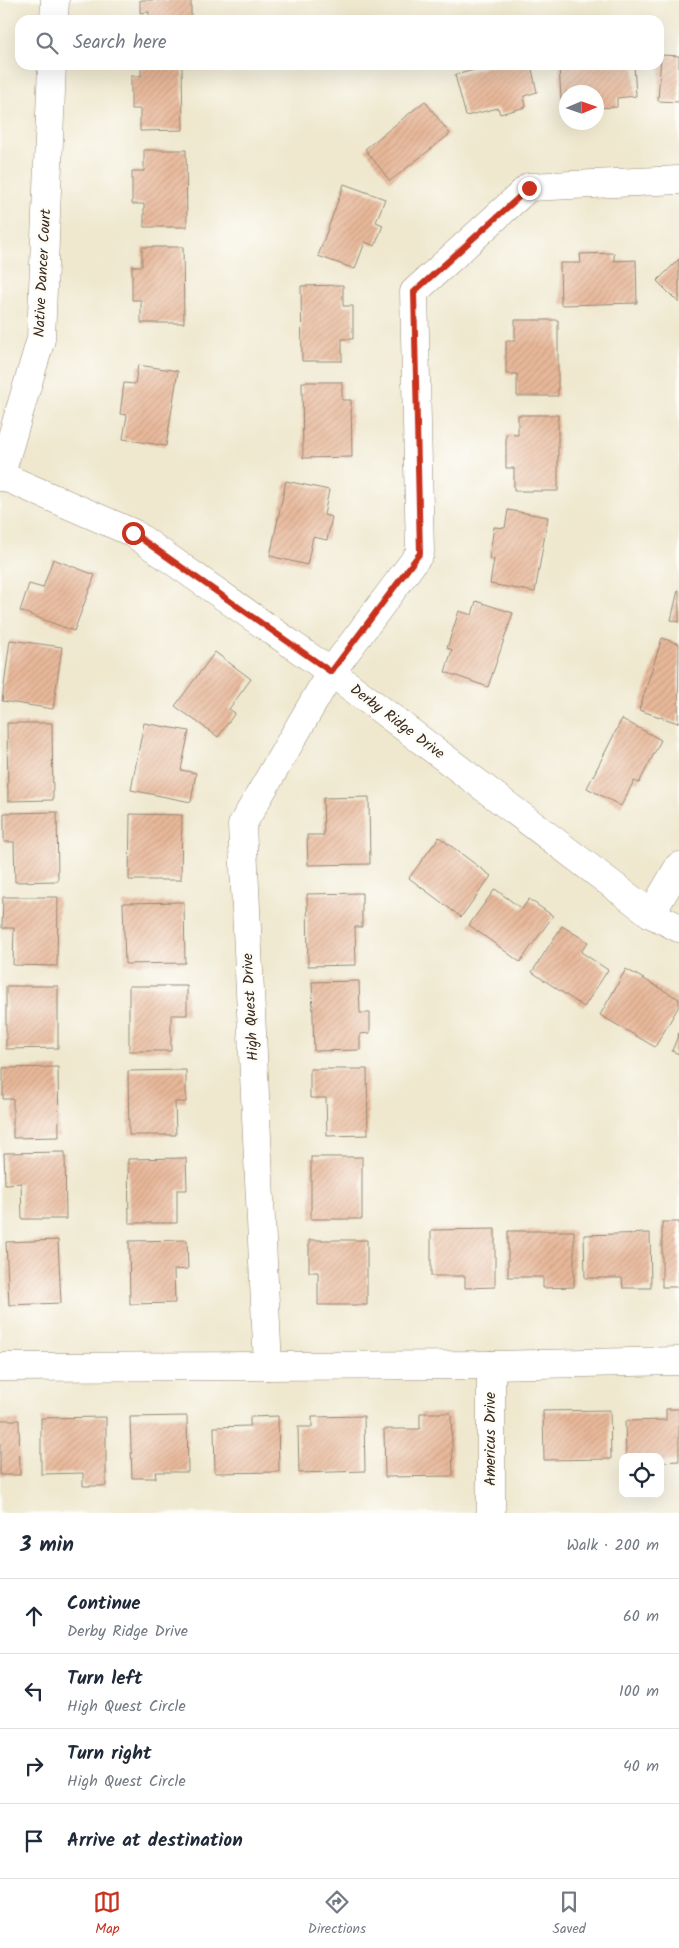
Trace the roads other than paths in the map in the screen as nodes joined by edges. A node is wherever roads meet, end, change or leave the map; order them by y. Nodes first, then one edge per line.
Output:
1 (55, 0) edge
2 (54, 15) edge
3 (52, 70) edge
4 (679, 180) edge
5 (0, 475) edge
6 (331, 672) junction
7 (679, 866) edge
8 (652, 914) junction
9 (679, 928) edge
10 (679, 1361) edge
11 (491, 1365) junction
12 (268, 1366) junction
13 (0, 1368) edge
14 (491, 1513) edge

1 - 2 street
3 - 5 street, Native Dancer Court
4 - 6 street, High Quest Drive
5 - 6 street, Derby Ridge Drive
6 - 8 street, Derby Ridge Drive
6 - 12 street, High Quest Drive
7 - 8 street
8 - 9 street, Derby Ridge Drive
10 - 11 street
11 - 12 street
11 - 14 street, Americus Drive
12 - 13 street

